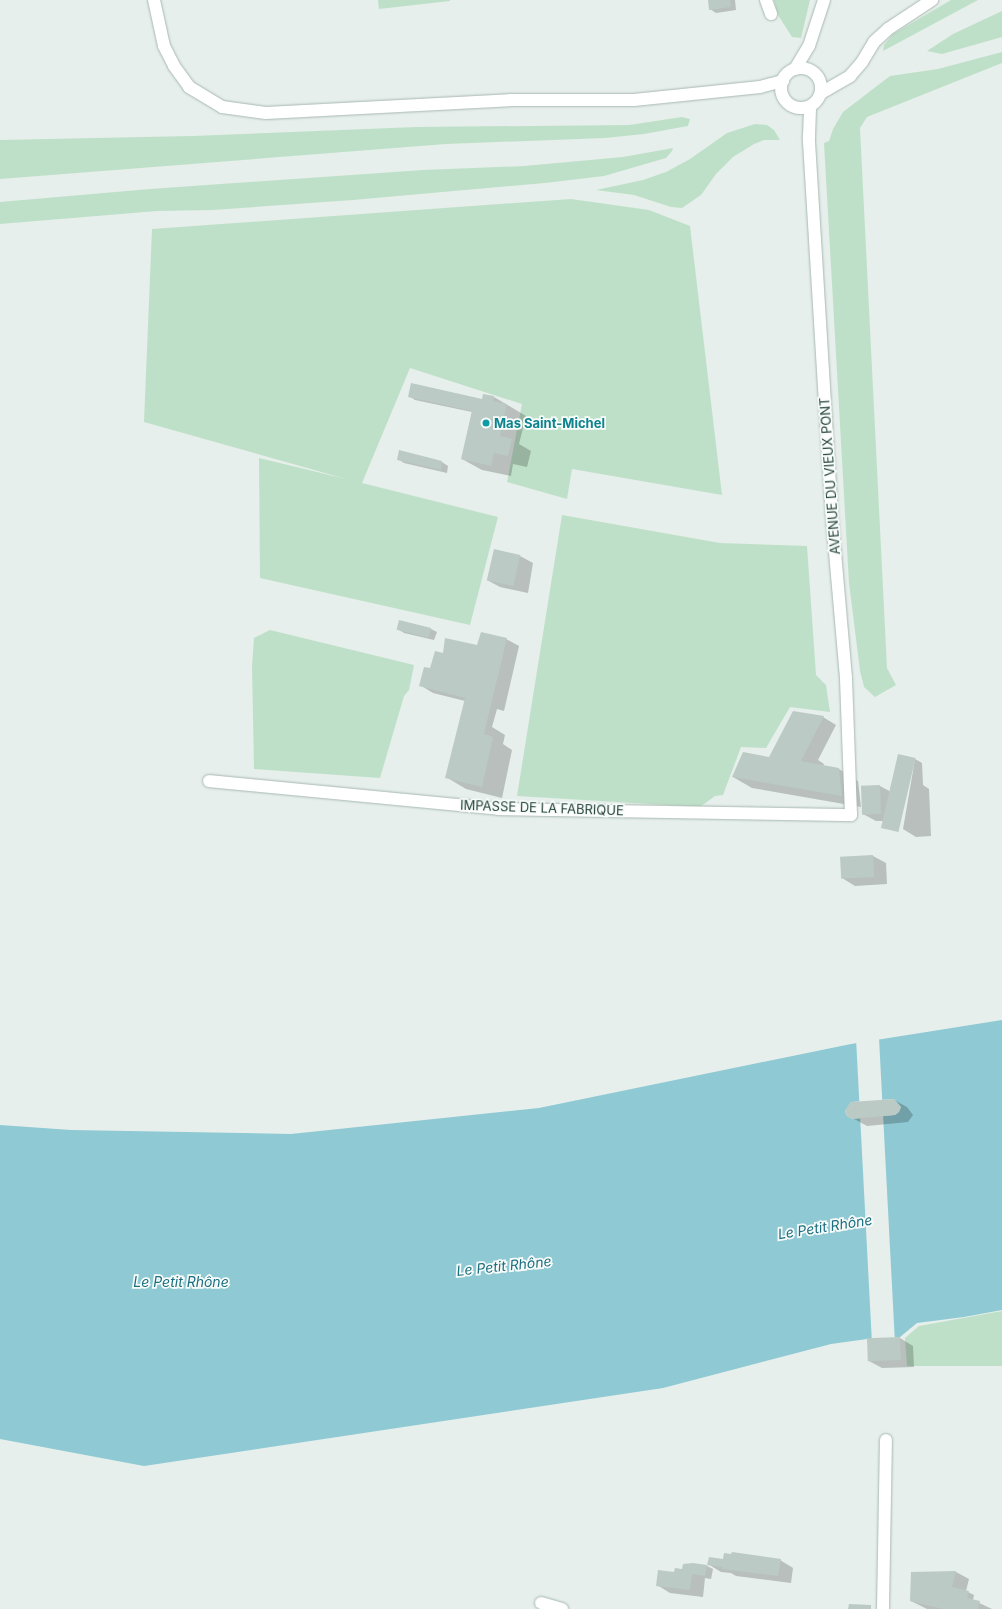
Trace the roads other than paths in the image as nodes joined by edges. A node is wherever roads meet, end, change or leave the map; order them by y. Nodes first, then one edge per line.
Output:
1 (154, 0) edge
2 (766, 0) edge
3 (824, 0) edge
4 (932, 0) edge
5 (771, 14) dead end
6 (809, 46) junction
7 (795, 69) junction
8 (811, 71) junction
9 (783, 81) junction
10 (820, 81) junction
11 (840, 83) junction
12 (760, 87) junction
13 (821, 93) junction
14 (782, 95) junction
15 (810, 106) junction
16 (797, 108) junction
17 (809, 137) junction
18 (209, 781) dead end
19 (851, 815) joint
20 (886, 1440) dead end
21 (541, 1603) dead end
22 (562, 1609) edge
23 (882, 1609) edge

1 - 12 street
2 - 5 street
3 - 6 street
4 - 11 street
6 - 7 street
6 - 8 street
7 - 8 street
7 - 9 street
8 - 10 street
9 - 12 street
9 - 14 street
10 - 11 street
10 - 13 street
11 - 13 street
12 - 14 street
13 - 15 street
14 - 16 street, AVENUE DU VIEUX PONT
15 - 16 street
15 - 17 street, AVENUE DU VIEUX PONT
16 - 17 street, AVENUE DU VIEUX PONT
17 - 19 street, AVENUE DU VIEUX PONT
18 - 19 street, IMPASSE DE LA FABRIQUE
20 - 23 street
21 - 22 street

